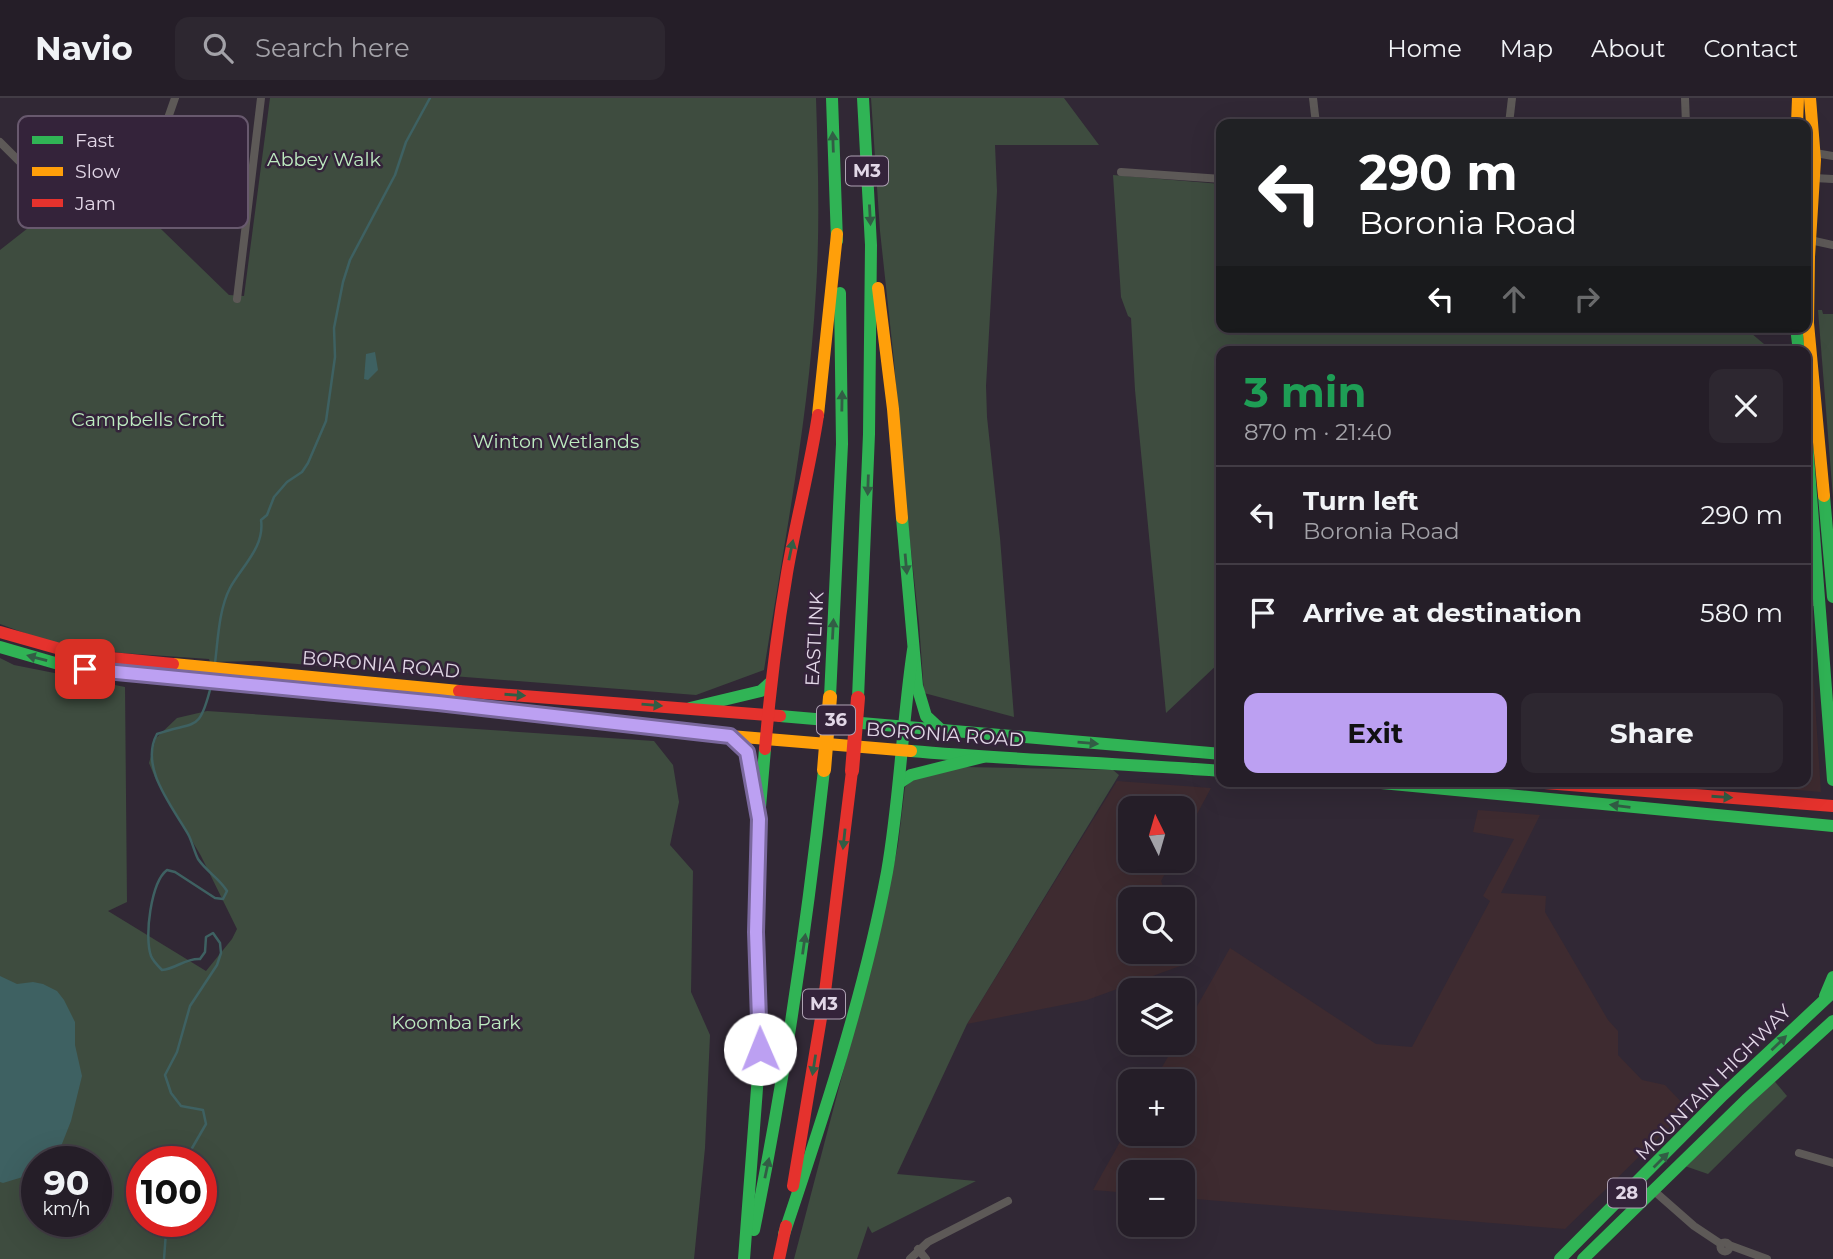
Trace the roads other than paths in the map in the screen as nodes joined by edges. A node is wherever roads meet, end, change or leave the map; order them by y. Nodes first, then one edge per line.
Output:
1 (175, 98) edge
2 (261, 98) edge
3 (832, 98) edge
4 (863, 98) edge
5 (1313, 98) edge
6 (1512, 98) edge
7 (1685, 98) edge
8 (1798, 98) edge
9 (1810, 98) edge
10 (169, 116) edge
11 (1315, 119) edge
12 (1510, 119) edge
13 (1686, 119) edge
14 (1797, 119) edge
15 (0, 142) edge
16 (1815, 153) junction
17 (1833, 156) edge
18 (18, 160) edge
19 (1121, 172) dead end
20 (1811, 173) edge
21 (1811, 178) edge
22 (1216, 179) edge
23 (1833, 179) edge
24 (248, 207) edge
25 (245, 228) edge
26 (837, 234) junction
27 (1811, 240) edge
28 (871, 245) junction
29 (1833, 245) edge
30 (237, 299) dead end
31 (1811, 368) edge
32 (1811, 573) edge
33 (1833, 597) edge
34 (1812, 602) edge
35 (0, 632) edge
36 (0, 647) edge
37 (913, 650) junction
38 (202, 674) junction
39 (771, 682) junction
40 (1830, 690) edge
41 (439, 696) junction
42 (690, 708) junction
43 (769, 714) junction
44 (904, 726) junction
45 (940, 729) junction
46 (730, 736) junction
47 (1034, 738) junction
48 (766, 739) junction
49 (1128, 746) junction
50 (902, 751) junction
51 (1216, 753) edge
52 (983, 757) junction
53 (1057, 760) junction
54 (1126, 763) junction
55 (1216, 770) edge
56 (1833, 780) edge
57 (899, 783) junction
58 (1428, 787) edge
59 (1590, 787) edge
60 (1649, 792) junction
61 (1833, 806) edge
62 (1646, 809) junction
63 (759, 819) junction
64 (1833, 826) edge
65 (1833, 977) edge
66 (1828, 996) edge
67 (1833, 1021) edge
68 (1799, 1153) dead end
69 (1833, 1163) edge
70 (1653, 1189) junction
71 (1008, 1201) dead end
72 (784, 1234) junction
73 (918, 1249) junction
74 (1724, 1250) edge
75 (746, 1259) edge
76 (779, 1259) edge
77 (909, 1259) edge
78 (926, 1259) edge
79 (1560, 1259) edge
80 (1583, 1259) edge
81 (1768, 1259) edge

1 - 10 street
2 - 24 street
26 -> 3 main road, EASTLINK / M3
4 -> 28 main road, M3
5 - 11 street
6 - 12 street
7 - 13 street
8 - 14 main road
9 - 16 main road
15 - 18 street
16 - 17 street
16 - 20 main road
19 - 22 street
21 - 23 street
25 - 30 street
39 -> 26 main road
75 -> 26 main road, EASTLINK / M3, bridge
27 - 29 street
28 -> 37 main road
28 -> 72 main road, M3, bridge
31 - 33 main road
32 - 34 main road
34 - 40 main road
35 - 38 main road, BORONIA ROAD / 36
38 -> 36 main road, BORONIA ROAD / 36
37 - 44 main road
37 - 45 main road
38 - 41 main road, BORONIA ROAD / 36
39 - 42 main road
39 - 43 main road
40 - 56 main road
41 -> 42 main road, BORONIA ROAD / 36
41 - 46 main road, BORONIA ROAD / 36
42 - 43 main road, BORONIA ROAD / 36
43 - 44 main road, BORONIA ROAD / 36
43 - 48 main road
44 - 45 main road, BORONIA ROAD / 36
44 - 50 main road
45 - 47 main road, BORONIA ROAD / 36
46 - 48 main road, BORONIA ROAD / 36
46 - 63 main road
47 -> 49 main road, BORONIA ROAD / 36
47 - 53 main road
48 - 50 main road, BORONIA ROAD / 36
48 - 63 main road
49 - 51 main road, BORONIA ROAD / 36
49 - 54 main road
50 - 52 main road, BORONIA ROAD / 36
50 - 57 main road
52 - 53 main road, BORONIA ROAD / 36
52 - 57 main road
53 - 54 main road, BORONIA ROAD / 36
54 - 55 main road, BORONIA ROAD / 36
57 - 72 main road
62 -> 58 main road
59 - 60 main road
60 -> 61 main road
60 - 62 main road
62 - 64 main road
63 - 75 main road
65 - 66 main road
79 -> 66 main road, MOUNTAIN HIGHWAY / 28
67 - 70 main road, MOUNTAIN HIGHWAY / 28
68 - 69 street
70 - 74 street
70 - 80 main road, MOUNTAIN HIGHWAY / 28
71 - 73 street
72 - 76 main road, M3
73 - 77 street
73 - 78 street
74 - 81 street

